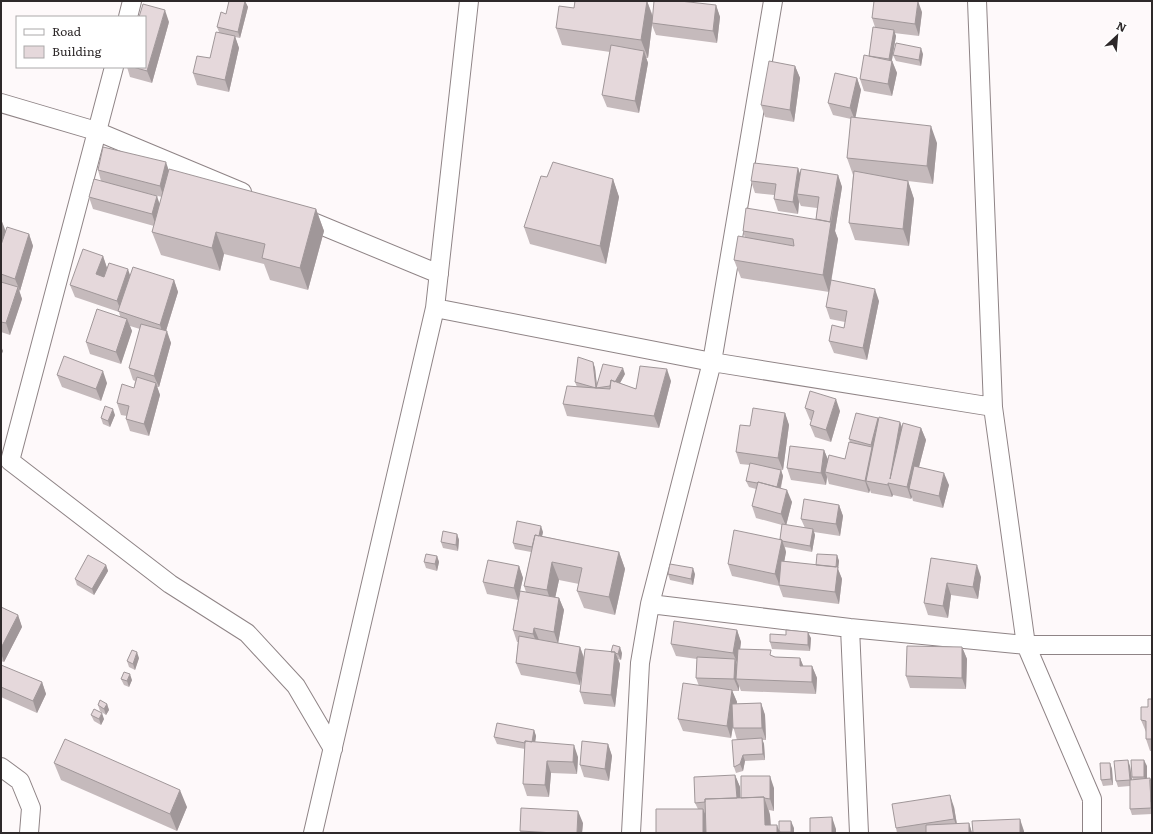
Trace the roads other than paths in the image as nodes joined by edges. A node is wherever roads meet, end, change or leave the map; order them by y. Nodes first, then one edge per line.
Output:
1 (132, 1) edge
2 (469, 1) edge
3 (773, 1) edge
4 (977, 1) edge
5 (128, 16) edge
6 (114, 68) edge
7 (1, 103) edge
8 (96, 131) junction
9 (256, 198) edge
10 (286, 210) edge
11 (438, 274) junction
12 (435, 308) junction
13 (712, 362) junction
14 (993, 407) junction
15 (5, 459) edge
16 (650, 604) junction
17 (850, 628) junction
18 (1026, 645) junction
19 (1152, 645) edge
20 (333, 749) junction
21 (1, 767) edge
22 (29, 833) edge
23 (314, 833) edge
24 (631, 833) edge
25 (859, 833) edge
26 (1092, 833) edge

1 - 5 street
2 - 11 street
3 - 13 street
4 - 14 street
6 - 8 street
7 - 8 street
8 - 9 street
8 - 15 street
10 - 11 street
11 - 12 street
12 - 13 street
12 - 20 street
13 - 14 street
13 - 16 street
14 - 18 street
15 - 20 street
16 - 17 street
16 - 24 street
17 - 18 street
17 - 25 street
18 - 19 street
18 - 26 street
20 - 23 street
21 - 22 street

